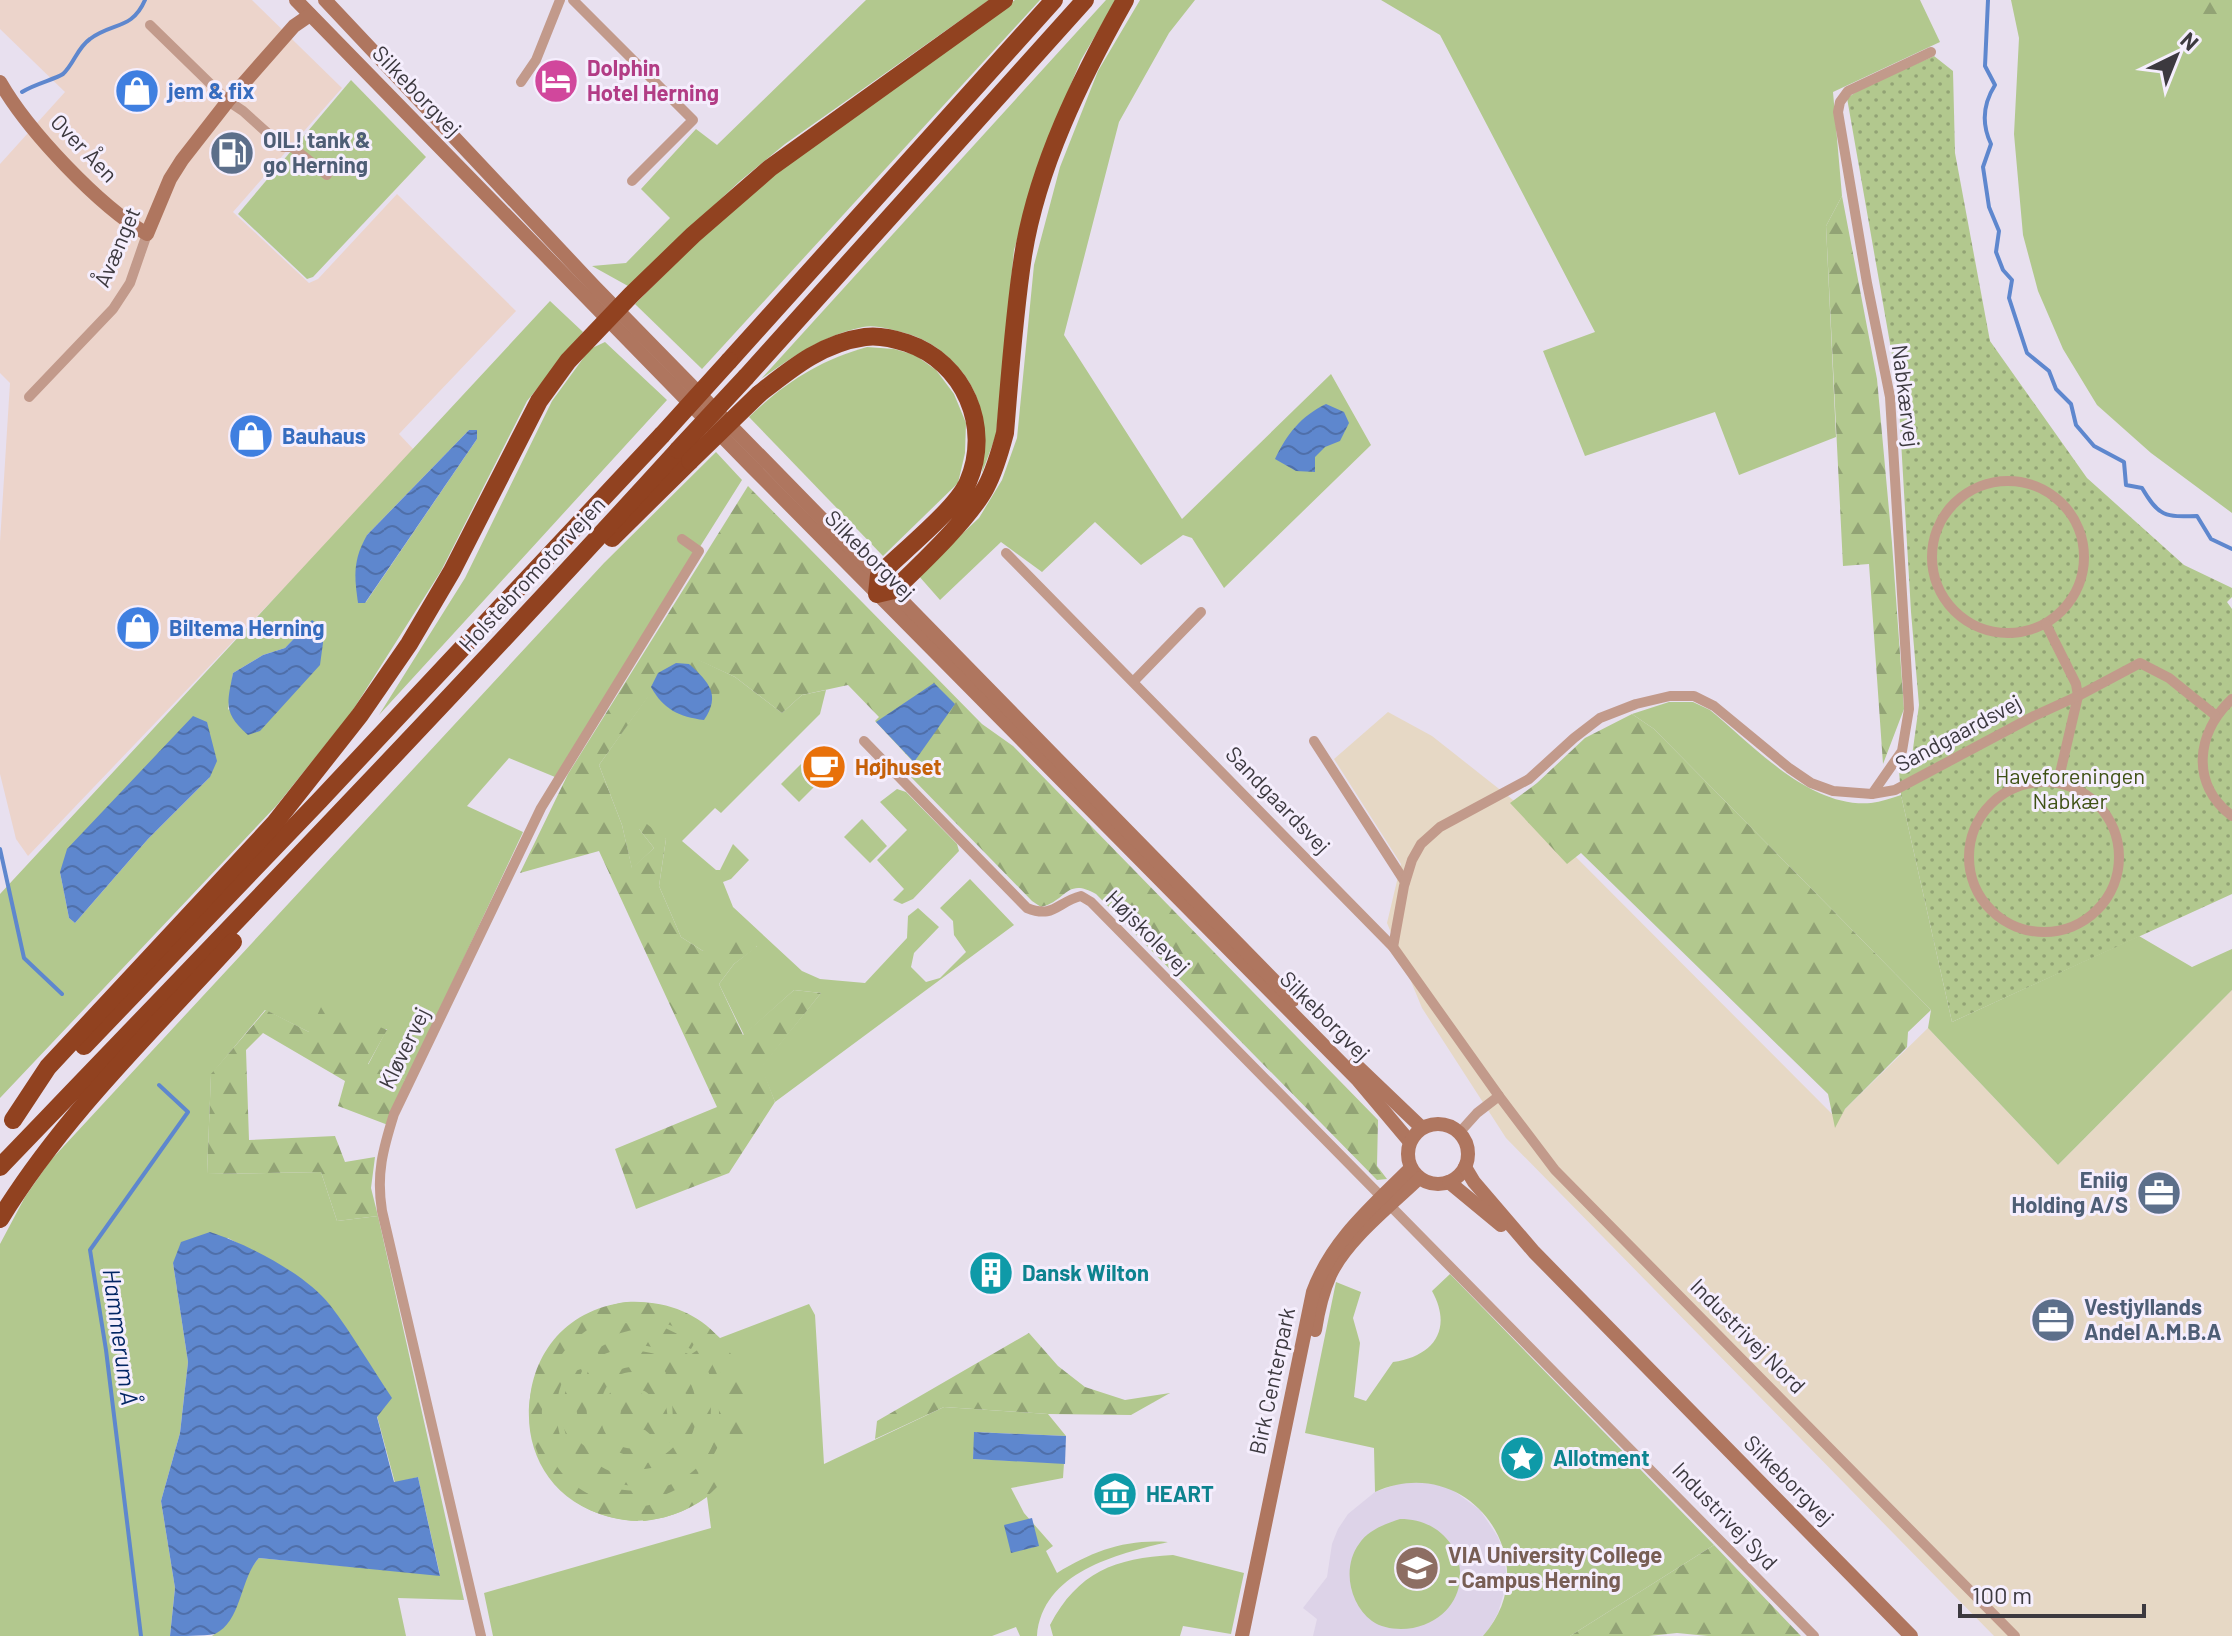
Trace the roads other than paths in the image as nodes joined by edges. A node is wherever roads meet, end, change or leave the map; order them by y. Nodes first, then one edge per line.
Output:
1 (296, 0) edge
2 (560, 0) edge
3 (573, 0) edge
4 (1004, 0) edge
5 (1054, 0) edge
6 (1085, 0) edge
7 (1125, 0) edge
8 (327, 1) edge
9 (310, 15) junction
10 (150, 25) dead end
11 (1931, 52) dead end
12 (0, 82) edge
13 (521, 82) dead end
14 (228, 101) junction
15 (327, 175) dead end
16 (632, 181) dead end
17 (147, 234) junction
18 (613, 314) junction
19 (29, 397) dead end
20 (684, 455) junction
21 (682, 539) dead end
22 (1006, 553) dead end
23 (883, 586) junction
24 (1201, 612) dead end
25 (2046, 624) junction
26 (1134, 681) junction
27 (2078, 696) junction
28 (2232, 699) edge
29 (2215, 715) junction
30 (864, 741) dead end
31 (1314, 741) dead end
32 (2058, 782) junction
33 (1872, 794) junction
34 (342, 811) junction
35 (2232, 816) edge
36 (1405, 882) junction
37 (1393, 947) junction
38 (1499, 1096) junction
39 (6, 1127) edge
40 (1422, 1128) junction
41 (1459, 1133) junction
42 (1410, 1142) junction
43 (0, 1167) edge
44 (1465, 1167) junction
45 (1415, 1173) junction
46 (1449, 1182) junction
47 (1386, 1201) junction
48 (0, 1219) edge
49 (1534, 1252) junction
50 (1260, 1571) junction
51 (481, 1636) edge
52 (1242, 1636) edge
53 (1251, 1636) edge
54 (1814, 1636) edge
55 (1911, 1636) edge
56 (2015, 1636) edge

1 - 9 main road, Silkeborgvej
2 - 13 street
3 - 16 street
4 - 18 highway
5 - 39 highway, Holstebromotorvejen, bridge
6 - 20 highway, bridge
7 - 23 highway
8 - 9 street
8 - 18 main road, Silkeborgvej
9 - 14 main road, Åvænget
9 - 18 main road, Silkeborgvej
10 - 14 street
11 - 33 street, Nabkærvej
12 - 17 main road, Over Åen
14 - 15 street
14 - 17 main road, Åvænget
17 - 19 street, Åvænget
18 - 23 main road, Silkeborgvej
18 - 39 highway
20 - 23 highway, bridge
20 - 34 highway, Holstebromotorvejen
21 - 51 street, Kløvervej
22 - 26 street, Sandgaardsvej
23 - 40 main road, Silkeborgvej
23 - 42 main road, Silkeborgvej
24 - 26 street
25 - 25 street
25 - 27 street
26 - 37 street, Sandgaardsvej
27 - 29 street, Sandgaardsvej
27 - 32 street
27 - 33 street, Sandgaardsvej
28 - 29 street
29 - 35 street
30 - 47 street, Højskolevej
31 - 36 street
32 - 32 street
33 - 36 street, Sandgaardsvej
34 - 43 highway, Holstebromotorvejen
34 - 48 highway
36 - 37 street, Sandgaardsvej
37 - 38 street, Sandgaardsvej
38 - 41 street
38 - 56 street, Industrivej Nord
40 - 41 main road
40 - 42 main road
41 - 44 main road
42 - 45 main road
44 - 46 main road
44 - 49 main road, Silkeborgvej
45 - 46 main road
45 - 47 main road, Birk Centerpark
46 - 49 main road, Silkeborgvej
47 - 50 main road, Birk Centerpark
47 - 54 street, Industrivej Syd
49 - 55 main road, Silkeborgvej
50 - 52 main road, Birk Centerpark
50 - 53 main road, Birk Centerpark

